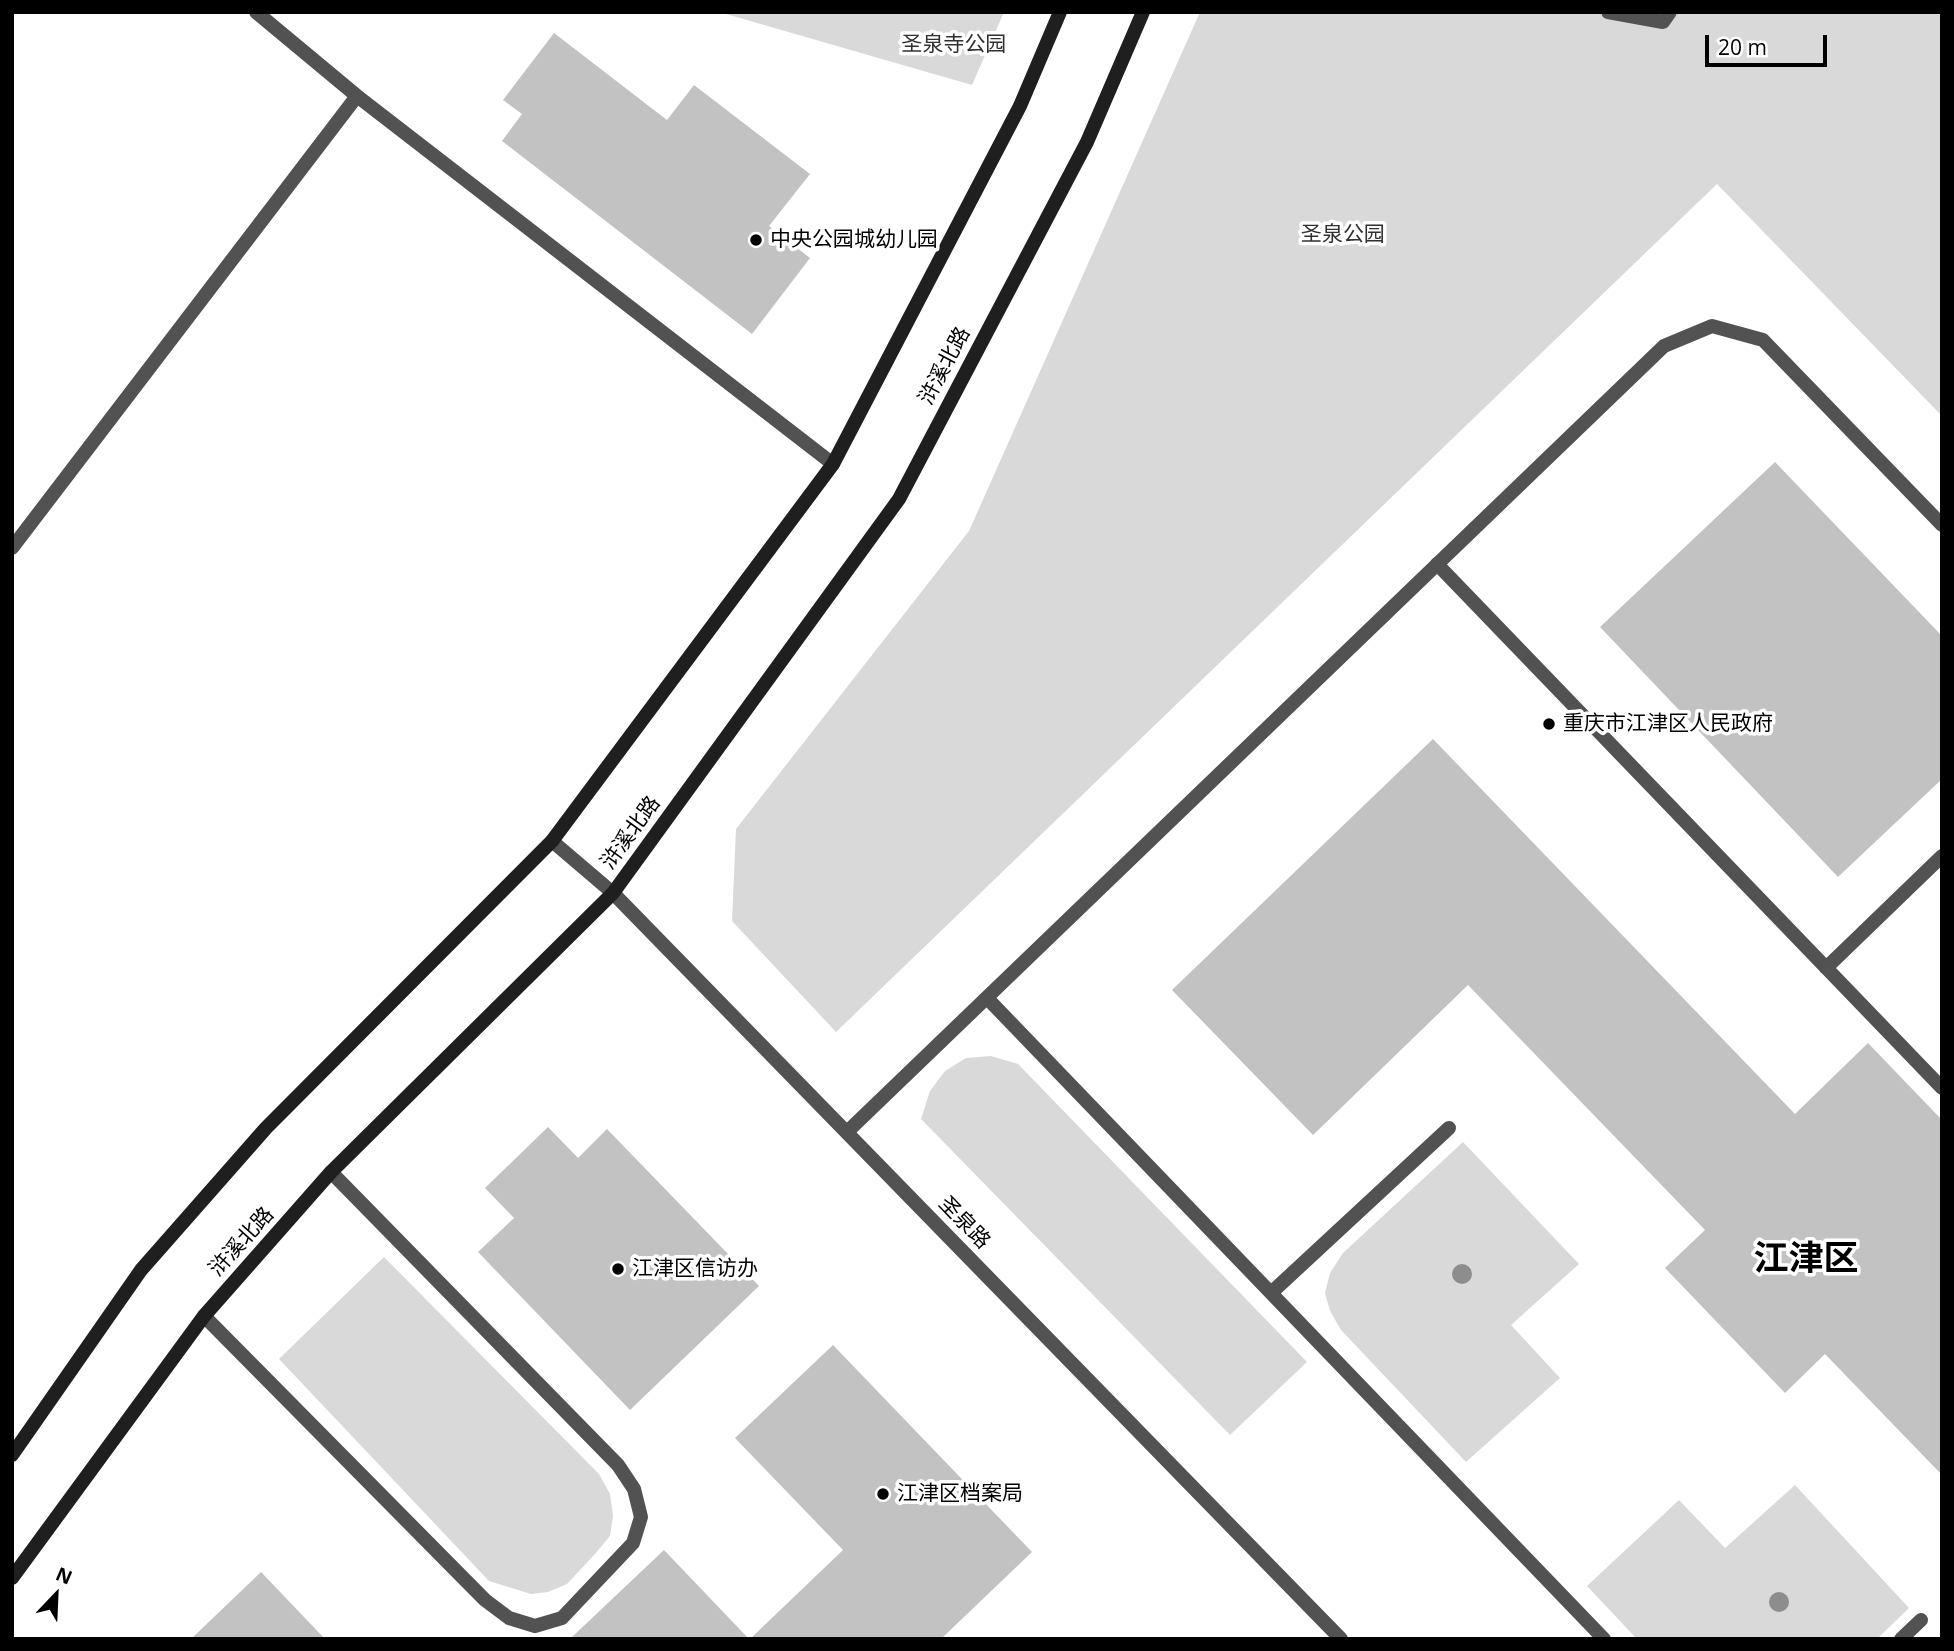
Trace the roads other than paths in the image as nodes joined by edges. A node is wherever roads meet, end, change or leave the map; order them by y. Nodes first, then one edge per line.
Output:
1 (256, 12) edge
2 (1060, 12) edge
3 (1143, 12) edge
4 (1608, 12) edge
5 (1671, 12) edge
6 (357, 96) junction
7 (833, 464) junction
8 (1942, 525) edge
9 (12, 548) edge
10 (1437, 564) junction
11 (552, 841) junction
12 (1942, 856) edge
13 (613, 893) junction
14 (1826, 968) junction
15 (986, 998) junction
16 (1942, 1088) edge
17 (1449, 1128) dead end
18 (847, 1132) junction
19 (331, 1172) junction
20 (1271, 1293) junction
21 (204, 1316) junction
22 (12, 1455) edge
23 (12, 1578) edge
24 (1921, 1620) dead end
25 (1341, 1639) edge
26 (1604, 1639) edge
27 (1901, 1639) edge

1 - 6 street
2 - 7 main road
3 - 13 main road, 浒溪北路
4 - 5 street
6 - 7 street
6 - 9 street
7 - 11 main road
8 - 10 street
10 - 14 street
10 - 15 street
11 - 13 street, 圣泉路
11 - 22 main road
12 - 14 street
13 - 18 street, 圣泉路
13 - 19 main road, 浒溪北路
14 - 16 street
15 - 18 street
15 - 20 street
17 - 20 street
18 - 25 street, 圣泉路
19 - 21 main road, 浒溪北路
19 - 21 street
20 - 26 street
21 - 23 main road, 浒溪北路
24 - 27 street

